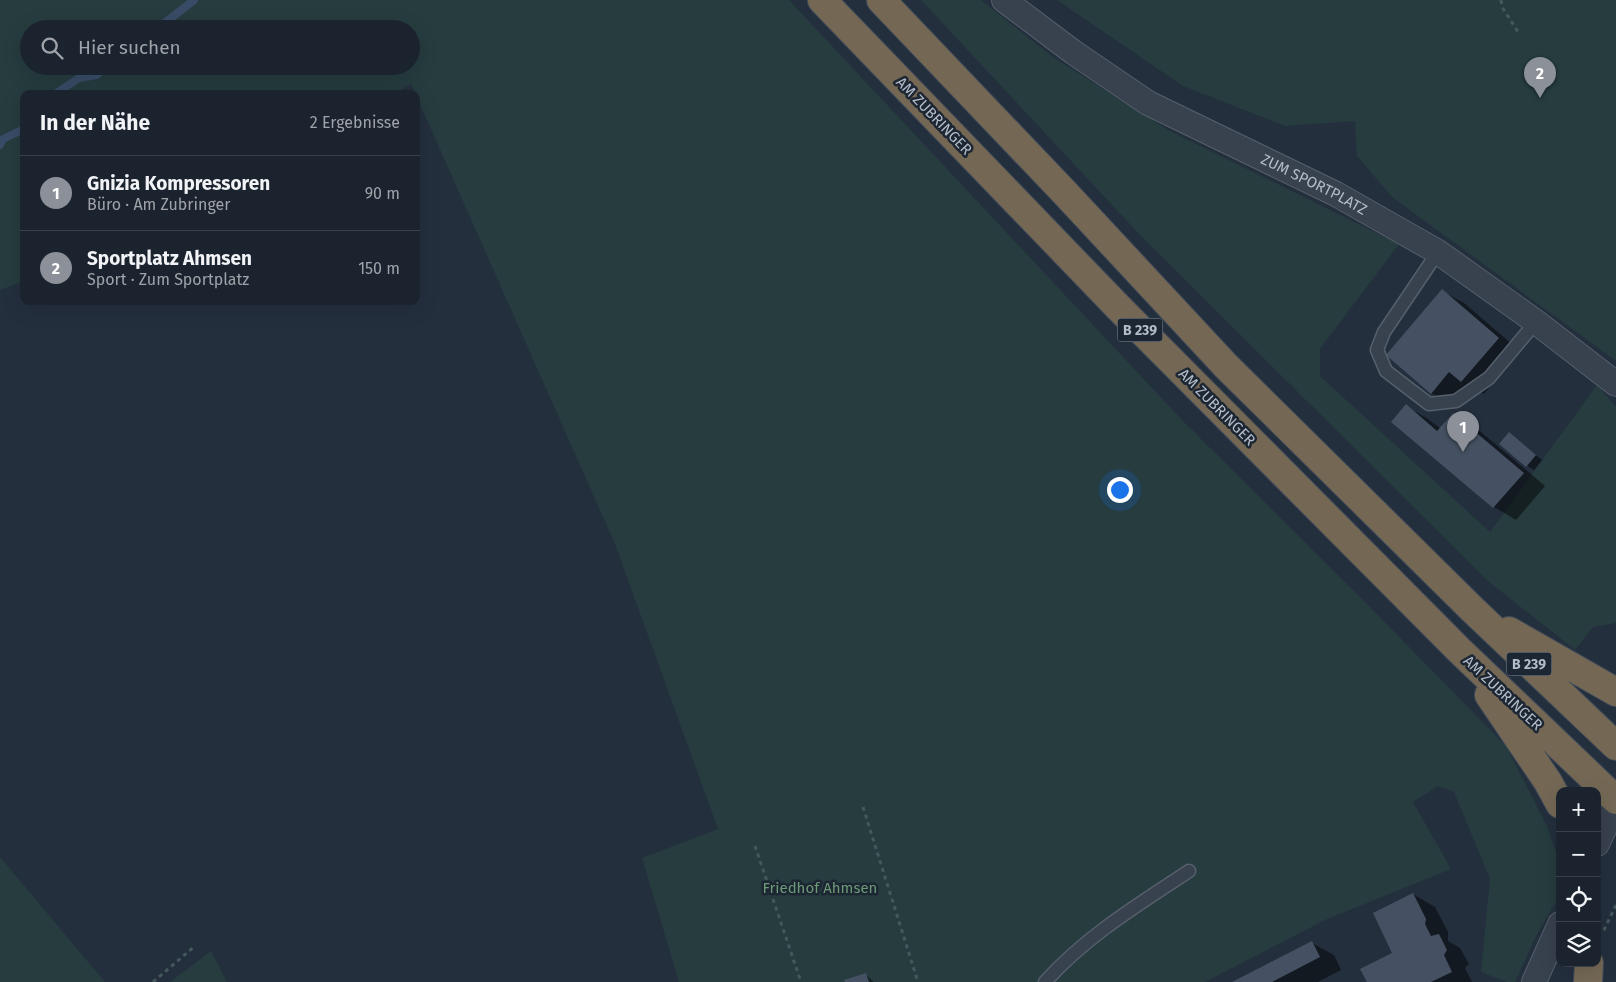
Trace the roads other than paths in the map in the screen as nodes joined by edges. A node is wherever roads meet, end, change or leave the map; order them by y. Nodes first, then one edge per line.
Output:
1 (881, 0) edge
2 (1004, 0) edge
3 (824, 2) edge
4 (1438, 252) junction
5 (1536, 322) junction
6 (1616, 384) edge
7 (1472, 609) junction
8 (1458, 650) junction
9 (1609, 689) edge
10 (1616, 746) edge
11 (1554, 793) edge
12 (1616, 800) edge
13 (1616, 804) edge
14 (1601, 836) edge
15 (1189, 871) dead end
16 (1556, 933) edge
17 (1589, 967) edge
18 (1045, 982) edge
19 (1534, 982) edge
20 (1588, 982) edge

1 - 7 highway, B 239
2 - 4 street, ZUM SPORTPLATZ
3 - 8 highway, AM ZUBRINGER / B 239
4 - 5 street, ZUM SPORTPLATZ
4 - 5 lane
5 - 6 street, ZUM SPORTPLATZ
7 - 9 highway
7 - 10 highway, B 239
8 - 11 highway
8 - 12 highway, AM ZUBRINGER / B 239
13 - 14 street
15 - 18 lane
16 - 19 street
17 - 20 highway

